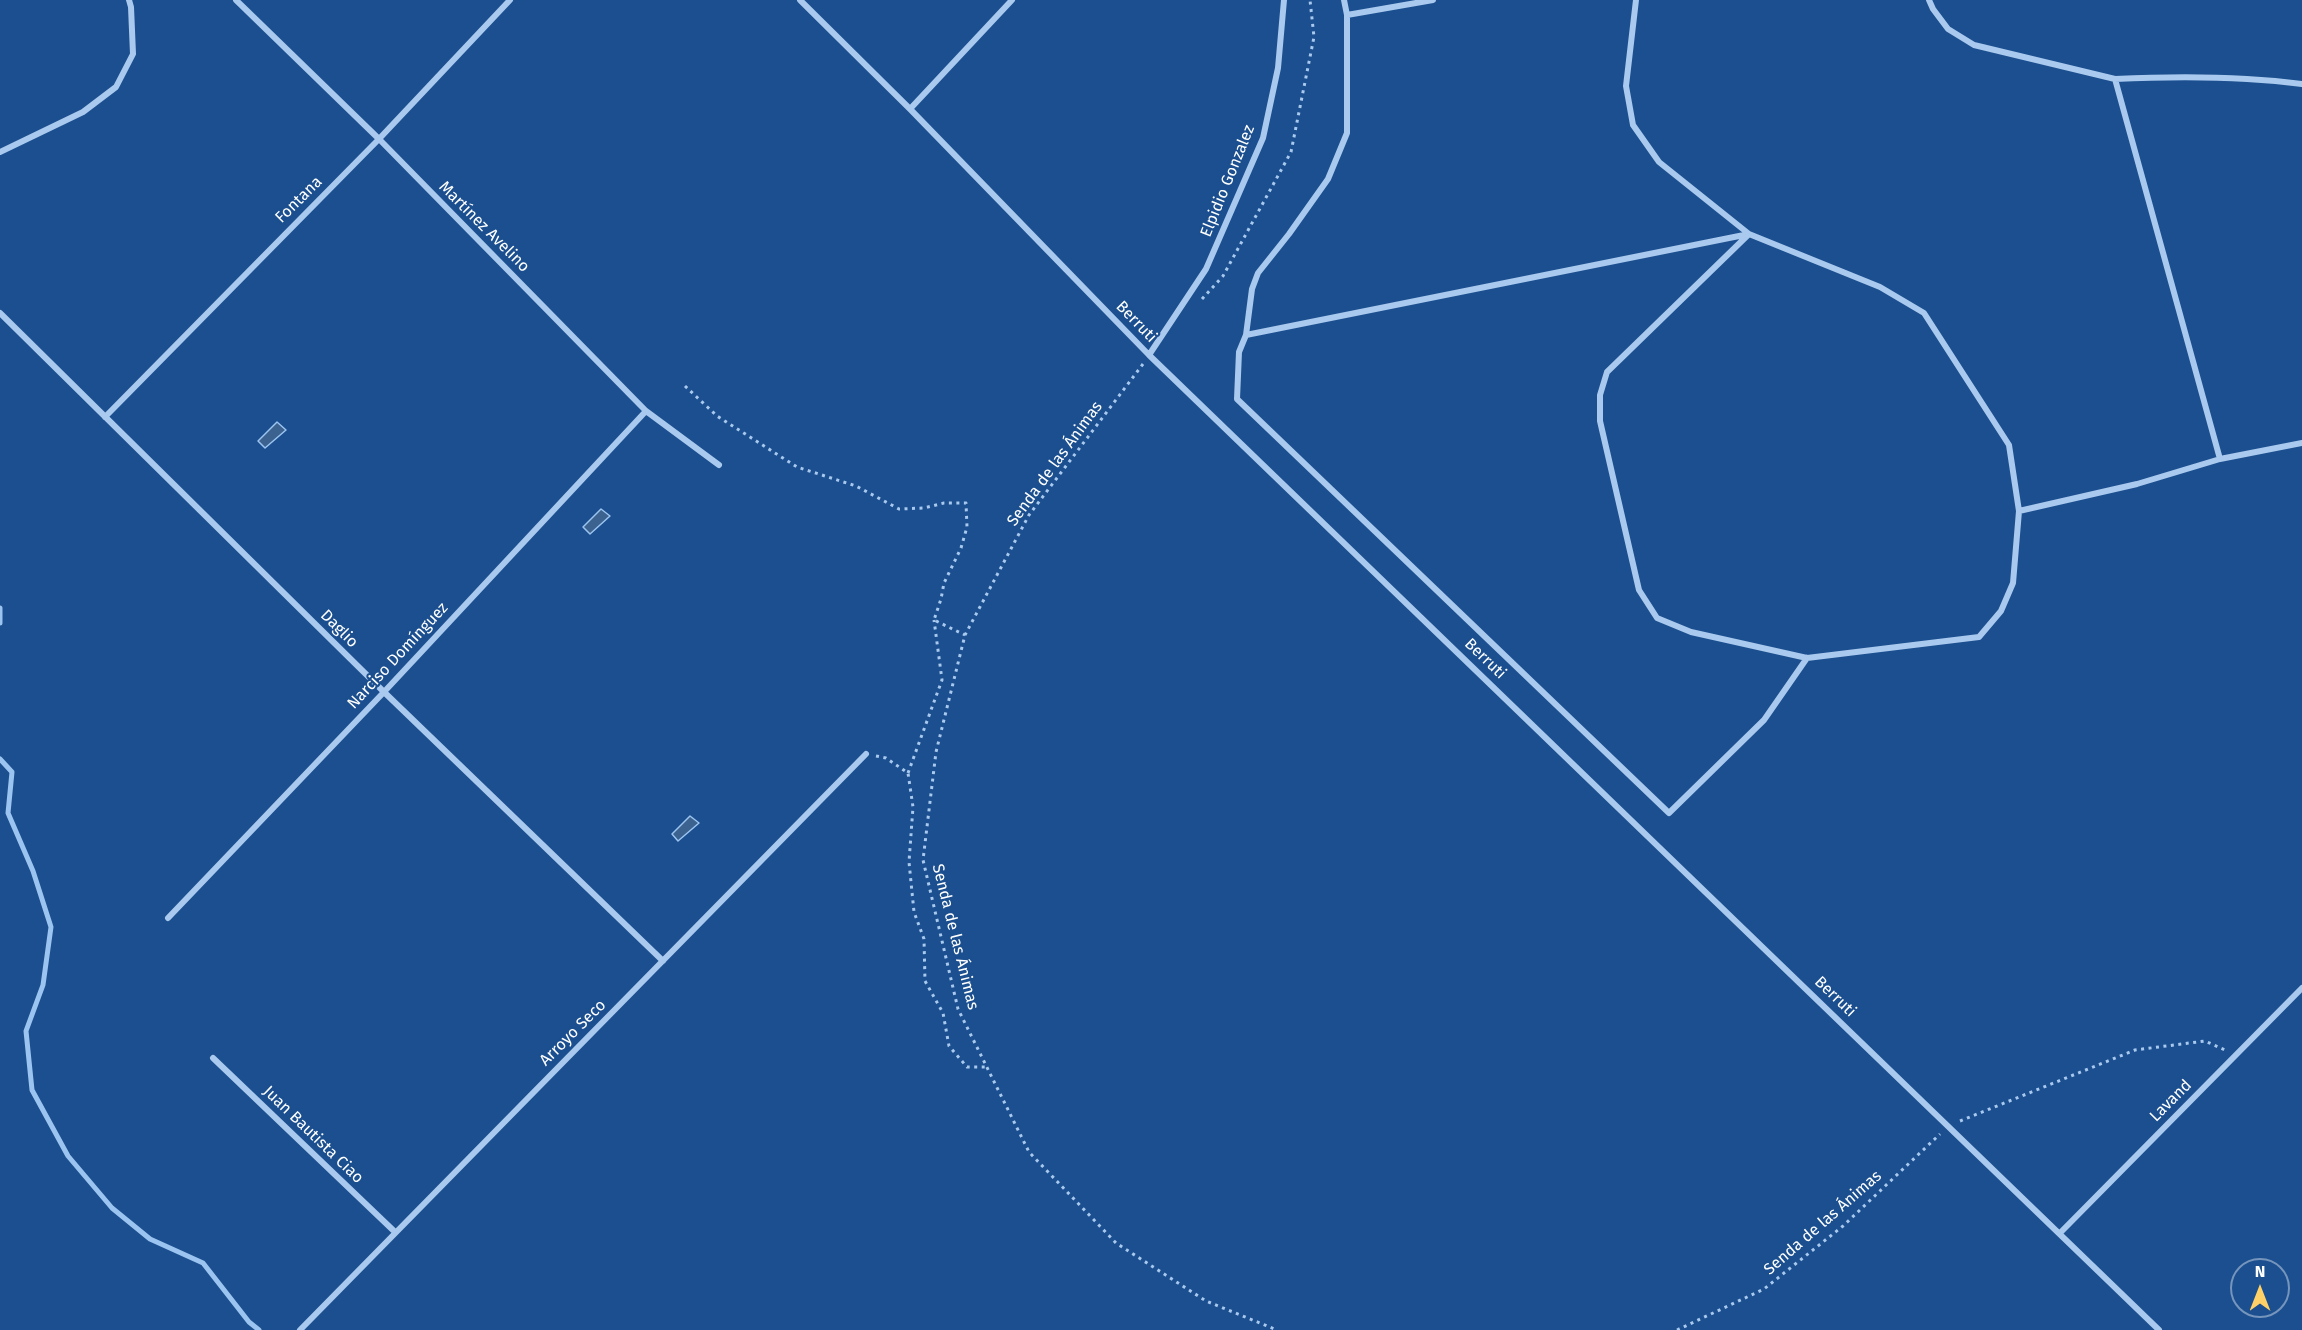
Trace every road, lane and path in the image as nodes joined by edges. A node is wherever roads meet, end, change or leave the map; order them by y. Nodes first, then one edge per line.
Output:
1 (236, 0) edge
2 (510, 0) edge
3 (800, 0) edge
4 (1012, 0) edge
5 (1284, 0) edge
6 (1310, 0) edge
7 (1344, 0) edge
8 (1433, 0) edge
9 (1636, 0) edge
10 (1929, 0) edge
11 (130, 3) edge
12 (1347, 15) junction
13 (2115, 79) junction
14 (2302, 84) edge
15 (910, 109) junction
16 (379, 139) junction
17 (0, 152) edge
18 (1749, 234) junction
19 (1201, 300) dead end
20 (0, 313) edge
21 (1246, 335) junction
22 (1149, 355) junction
23 (685, 386) dead end
24 (646, 411) junction
25 (105, 417) junction
26 (2302, 443) edge
27 (2220, 459) junction
28 (719, 465) dead end
29 (2019, 511) junction
30 (934, 620) junction
31 (965, 635) junction
32 (1807, 658) junction
33 (384, 692) junction
34 (866, 754) joint
35 (908, 773) junction
36 (168, 918) dead end
37 (663, 961) junction
38 (2302, 988) edge
39 (2235, 1055) junction
40 (213, 1058) dead end
41 (987, 1067) junction
42 (1950, 1126) junction
43 (394, 1232) junction
44 (2060, 1233) junction
45 (300, 1330) edge
46 (1277, 1330) edge
47 (1677, 1330) edge
48 (2159, 1330) edge

1 - 16 street, Martínez Avelino
2 - 16 street, Fontana
3 - 15 street, Berruti
4 - 15 street
5 - 22 street, Elpidio Gonzalez
6 - 19 path
7 - 12 street
8 - 12 street
9 - 18 street
10 - 13 street
11 - 17 street
12 - 21 street
13 - 14 street
13 - 27 street
15 - 22 street, Berruti
16 - 24 street, Martínez Avelino
16 - 25 street, Fontana
18 - 21 street
18 - 29 street
18 - 32 street
20 - 25 street, Daglio
21 - 32 street
22 - 31 path, Senda de las Ánimas
22 - 42 street, Berruti
23 - 30 path
24 - 28 street, Martínez Avelino
24 - 33 street, Narciso Domínguez
25 - 33 street, Daglio
26 - 27 street
27 - 29 street
29 - 32 street
30 - 31 path
30 - 35 path
31 - 41 path, Senda de las Ánimas
33 - 36 street, Narciso Domínguez
33 - 37 street, Daglio
34 - 35 path
34 - 37 street, Arroyo Seco
35 - 41 path
37 - 43 street, Arroyo Seco
38 - 39 street, Lavand
39 - 42 path, Senda de las Ánimas
39 - 44 street, Lavand
40 - 43 street, Juan Bautista Ciao
41 - 46 path, Senda de las Ánimas
42 - 44 street, Berruti
42 - 47 path, Senda de las Ánimas
43 - 45 street, Arroyo Seco
44 - 48 street, Berruti

